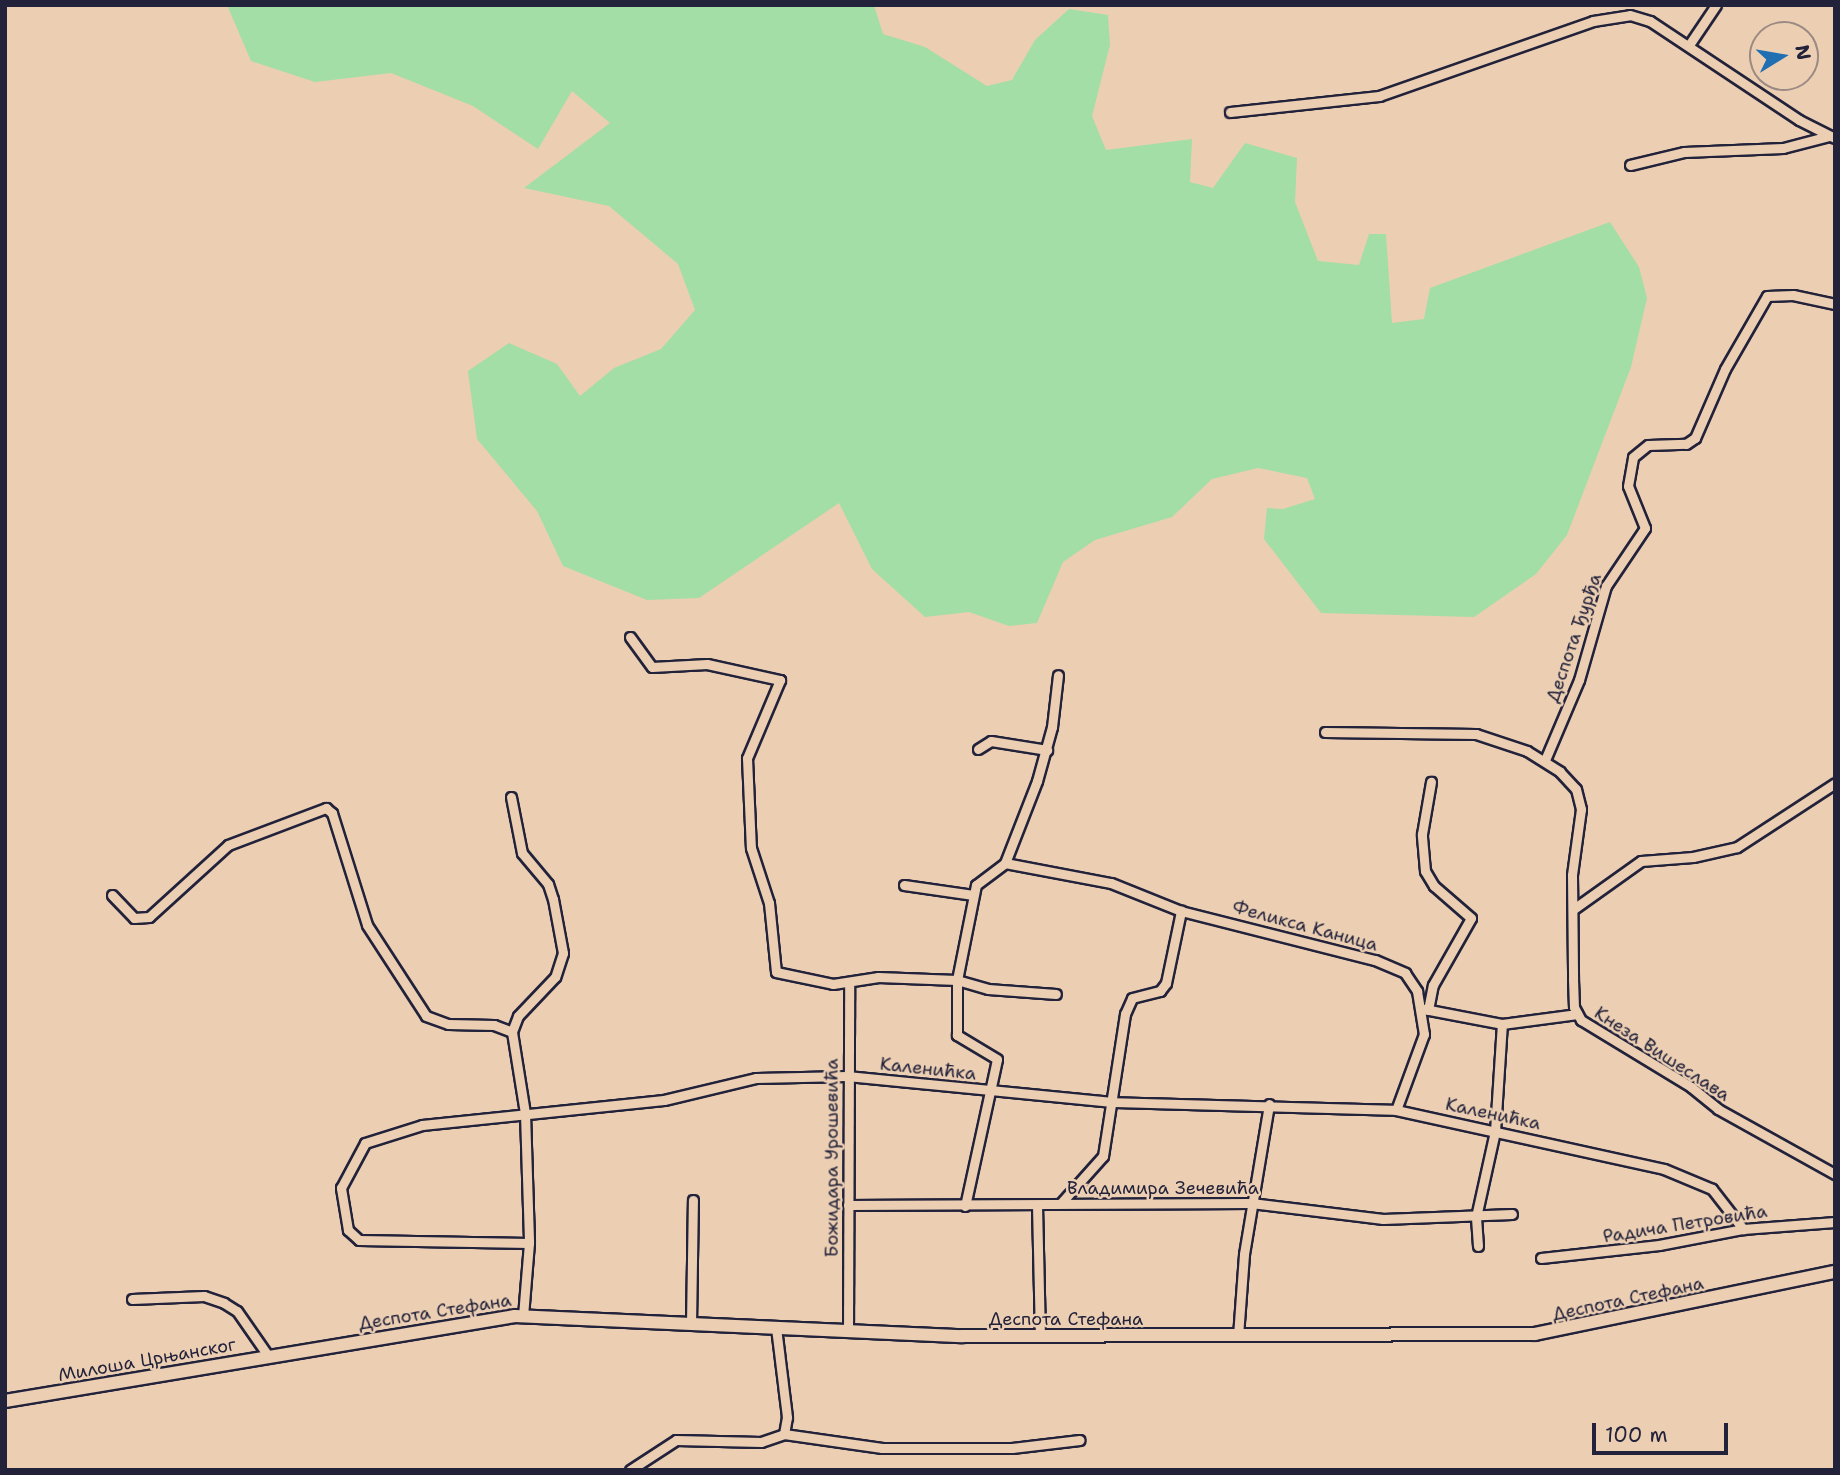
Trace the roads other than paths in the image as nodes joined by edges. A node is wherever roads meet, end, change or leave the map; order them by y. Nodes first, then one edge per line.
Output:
1 (1716, 5) edge
2 (1689, 45) junction
3 (1230, 112) dead end
4 (1832, 137) edge
5 (1630, 165) dead end
6 (1835, 304) edge
7 (630, 637) dead end
8 (1058, 675) dead end
9 (1325, 732) dead end
10 (978, 749) dead end
11 (1048, 750) junction
12 (1545, 760) junction
13 (1431, 782) dead end
14 (1835, 783) edge
15 (511, 797) dead end
16 (1005, 863) junction
17 (904, 885) dead end
18 (112, 895) dead end
19 (973, 895) junction
20 (1575, 908) junction
21 (1181, 911) junction
22 (957, 980) junction
23 (849, 984) junction
24 (1056, 994) dead end
25 (1425, 1010) junction
26 (1577, 1014) junction
27 (1502, 1024) junction
28 (512, 1032) junction
29 (848, 1076) junction
30 (992, 1091) junction
31 (1110, 1102) junction
32 (1269, 1104) junction
33 (1396, 1110) junction
34 (524, 1112) junction
35 (1495, 1131) junction
36 (1835, 1174) edge
37 (693, 1200) dead end
38 (1061, 1203) junction
39 (1251, 1203) junction
40 (848, 1205) junction
41 (1037, 1205) junction
42 (965, 1206) junction
43 (1512, 1214) dead end
44 (1476, 1217) junction
45 (1835, 1222) edge
46 (1743, 1228) junction
47 (529, 1243) junction
48 (1478, 1246) dead end
49 (1541, 1258) dead end
50 (1835, 1272) edge
51 (132, 1299) dead end
52 (523, 1316) junction
53 (691, 1324) junction
54 (776, 1328) junction
55 (848, 1332) junction
56 (1040, 1336) junction
57 (1237, 1336) junction
58 (294, 1353) joint
59 (270, 1357) junction
60 (5, 1401) edge
61 (784, 1434) junction
62 (1080, 1440) dead end
63 (630, 1470) edge

1 - 2 street
2 - 3 street
2 - 4 street
4 - 5 street
6 - 12 street, Деспота Ђурђа
7 - 23 street
8 - 11 street
9 - 12 street, Кнеза Вишеслава
10 - 11 street
11 - 16 street
12 - 20 street, Кнеза Вишеслава
13 - 25 street
14 - 20 street
15 - 28 street
16 - 19 street
16 - 21 street, Феликса Каница
17 - 19 street
18 - 28 street
19 - 22 street
20 - 26 street, Кнеза Вишеслава
21 - 25 street, Феликса Каница
21 - 31 street
22 - 23 street
22 - 24 street
22 - 30 street
23 - 29 street, Божидара Урошевића
25 - 27 street
25 - 33 street
26 - 27 street
26 - 36 street, Кнеза Вишеслава
27 - 35 street
28 - 34 street
29 - 30 street, Каленићка
29 - 34 street, Каленићка
29 - 40 street, Божидара Урошевића
30 - 31 street, Каленићка
30 - 42 street
31 - 32 street, Каленићка
31 - 38 street
32 - 33 street, Каленићка
32 - 39 street
33 - 35 street, Каленићка
34 - 47 street
34 - 47 street, Каленићка
35 - 44 street
35 - 46 street, Каленићка
37 - 53 street
38 - 39 street, Владимира Зечевића
38 - 41 street, Владимира Зечевића
39 - 44 street, Владимира Зечевића
39 - 57 street
40 - 42 street, Владимира Зечевића
40 - 55 street, Божидара Урошевића
41 - 42 street, Владимира Зечевића
41 - 56 street
43 - 44 street, Владимира Зечевића
44 - 48 street
45 - 46 street, Радича Петровића
46 - 49 street, Радича Петровића
47 - 52 street
50 - 57 main road, Деспота Стефана
51 - 59 street
52 - 53 main road, Деспота Стефана
52 - 58 main road, Деспота Стефана
53 - 54 main road, Деспота Стефана
54 - 55 main road, Деспота Стефана
54 - 61 street
55 - 56 main road, Деспота Стефана
56 - 57 main road, Деспота Стефана
58 - 59 main road, Милоша Црњанског
59 - 60 main road, Милоша Црњанског
61 - 62 street
61 - 63 street

